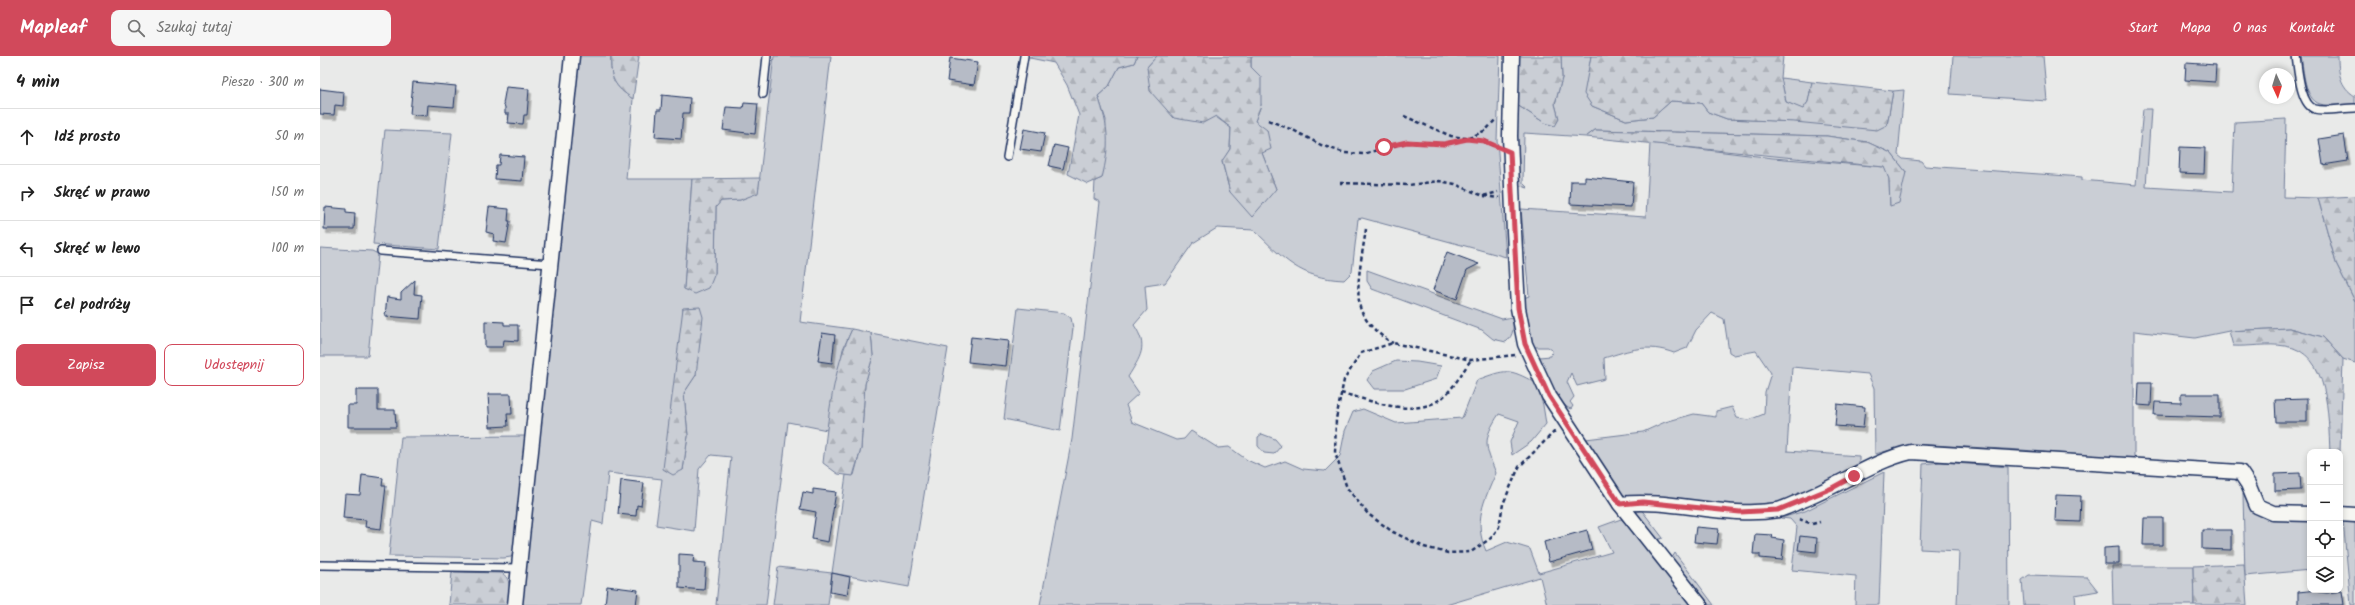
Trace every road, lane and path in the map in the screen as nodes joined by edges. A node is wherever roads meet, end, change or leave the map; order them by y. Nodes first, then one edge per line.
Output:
1 (572, 56) edge
2 (767, 56) edge
3 (1024, 56) edge
4 (1512, 56) edge
5 (2296, 56) edge
6 (762, 94) dead end
7 (1510, 102) junction
8 (2355, 108) edge
9 (1404, 116) dead end
10 (1268, 120) dead end
11 (1467, 139) junction
12 (1510, 152) junction
13 (1007, 157) dead end
14 (1512, 179) junction
15 (1340, 183) dead end
16 (1366, 229) dead end
17 (381, 251) dead end
18 (550, 264) junction
19 (1394, 343) junction
20 (1529, 352) junction
21 (1471, 360) junction
22 (1341, 393) junction
23 (1566, 422) junction
24 (1620, 504) junction
25 (2307, 514) edge
26 (2343, 514) edge
27 (2355, 514) edge
28 (320, 565) edge
29 (519, 568) junction
30 (515, 605) edge
31 (1700, 605) edge

1 - 18 street
2 - 6 lane
3 - 13 lane
4 - 7 street
5 - 8 lane
7 - 11 path
7 - 12 street
9 - 11 path
10 - 11 path
11 - 12 path
12 - 14 street
14 - 15 path
14 - 20 street
16 - 19 path
17 - 18 lane
18 - 29 street
19 - 21 path
19 - 22 path
20 - 21 path
20 - 23 street
21 - 22 path
22 - 23 path
23 - 24 street
24 - 25 street
24 - 31 street
26 - 27 street
28 - 29 lane
29 - 30 street

